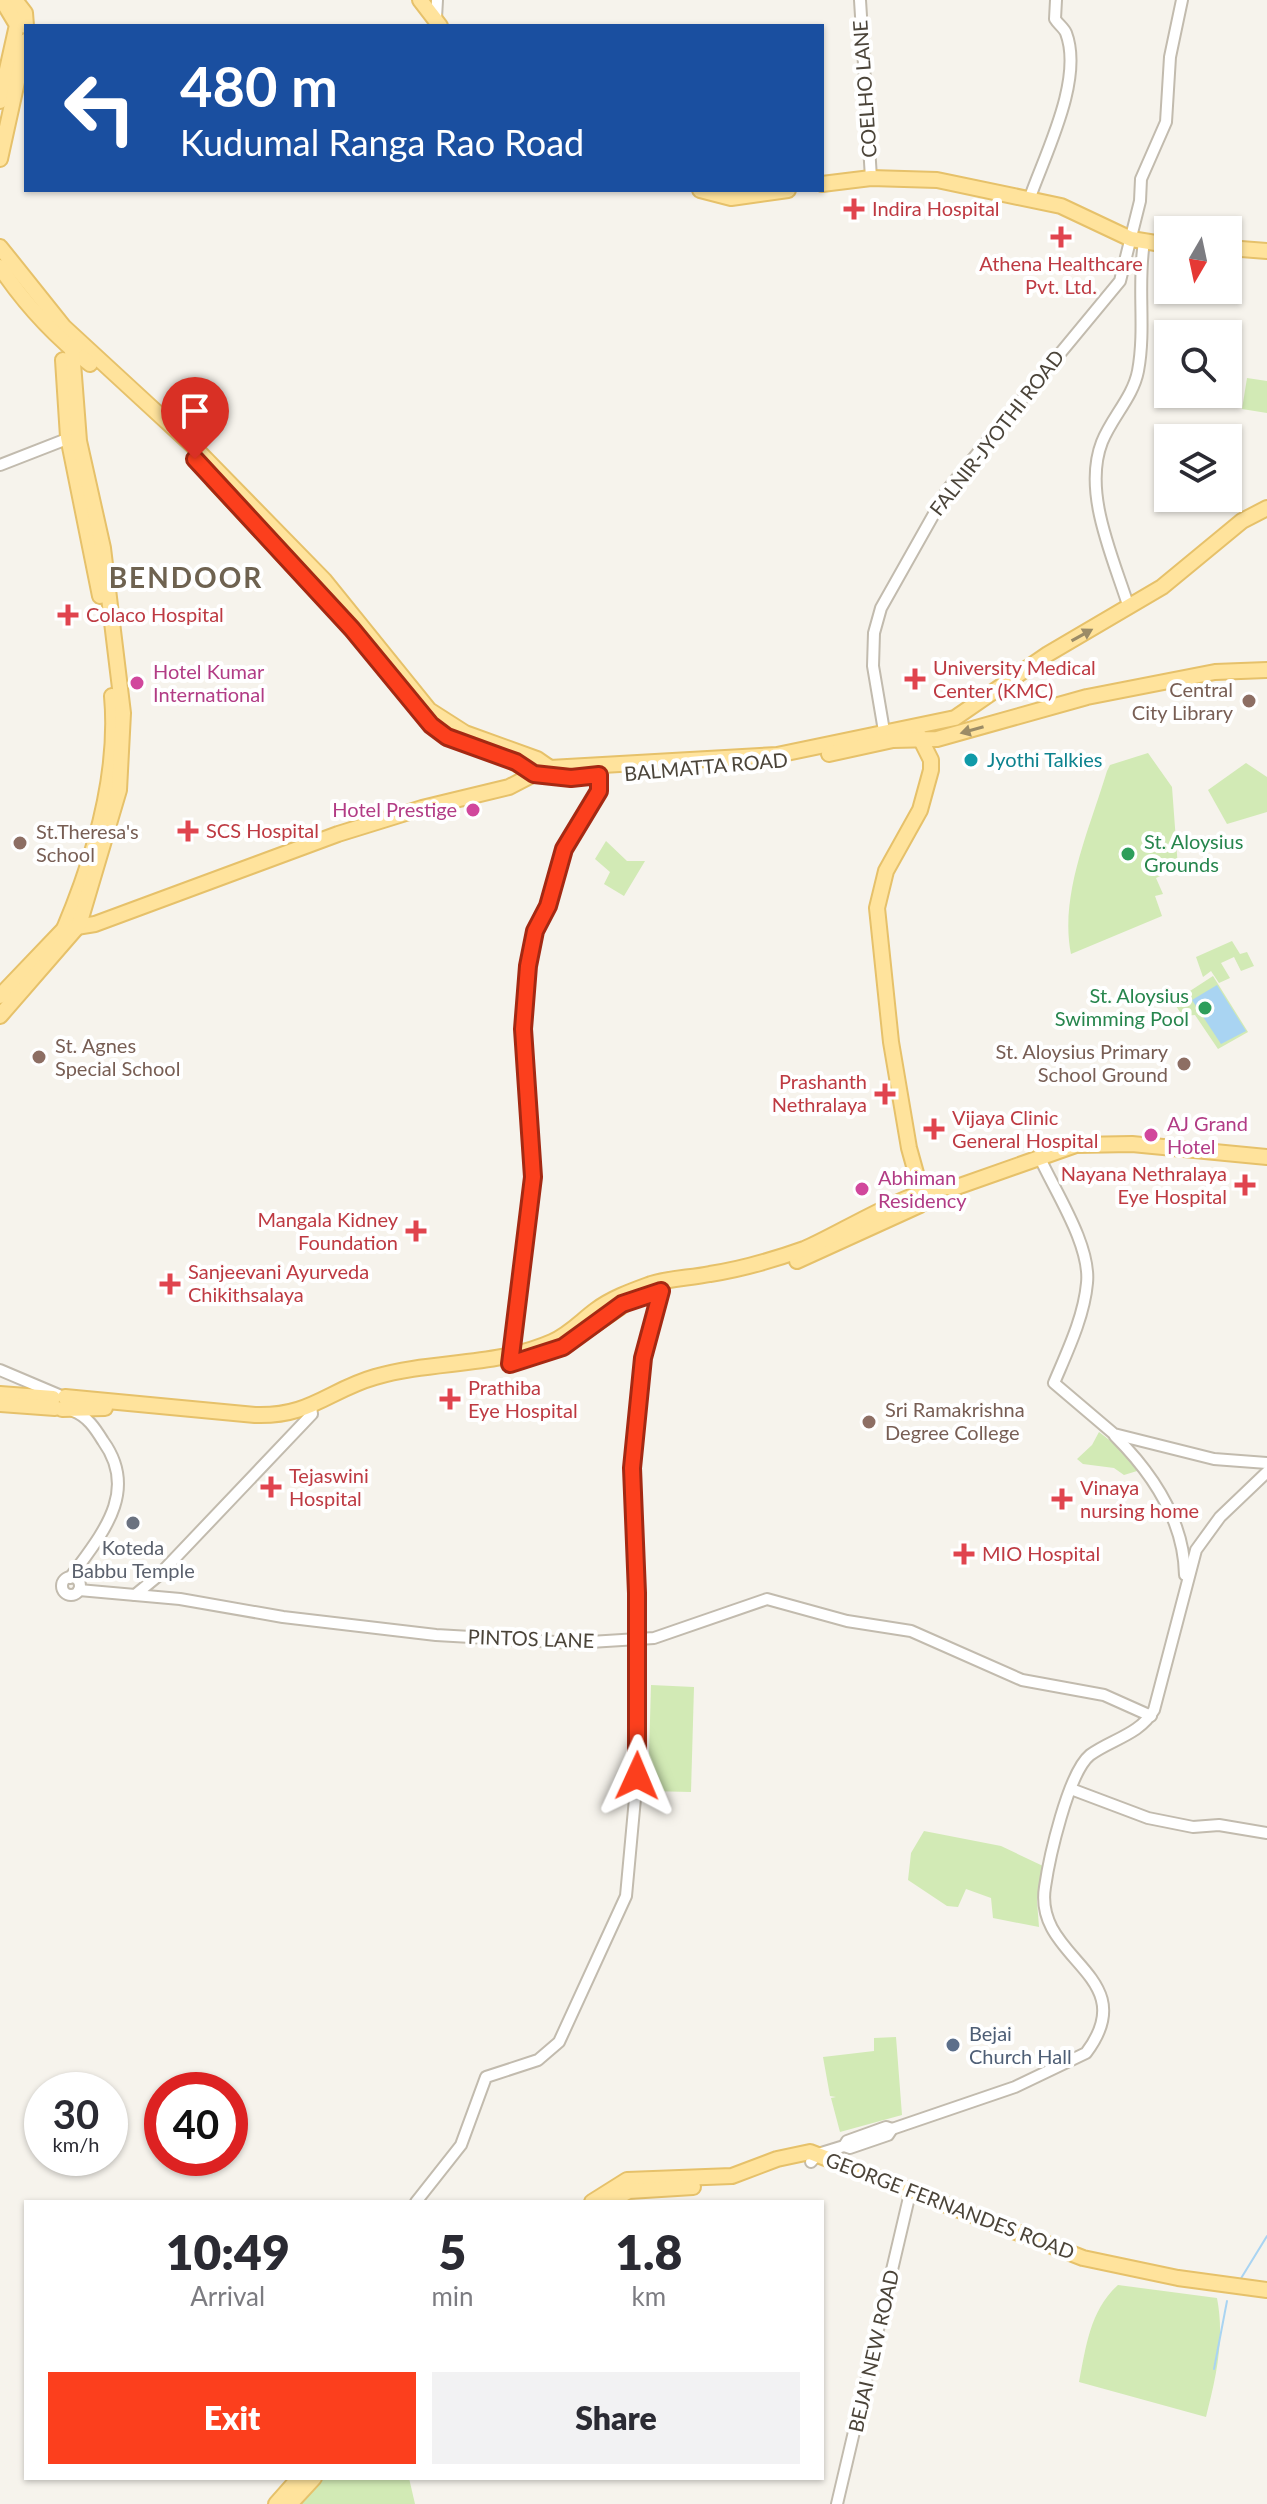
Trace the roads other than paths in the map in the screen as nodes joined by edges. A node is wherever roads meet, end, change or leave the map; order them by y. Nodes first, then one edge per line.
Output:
1 (420, 0) edge
2 (437, 0) edge
3 (860, 0) edge
4 (1056, 0) edge
5 (1182, 0) edge
6 (11, 1) edge
7 (438, 22) edge
8 (22, 25) edge
9 (24, 50) edge
10 (0, 101) edge
11 (0, 159) edge
12 (871, 178) junction
13 (824, 184) edge
14 (708, 192) edge
15 (774, 192) edge
16 (1029, 200) junction
17 (1154, 237) edge
18 (1136, 238) junction
19 (1154, 242) edge
20 (1242, 243) edge
21 (1267, 244) edge
22 (0, 247) edge
23 (1242, 249) edge
24 (1267, 251) edge
25 (0, 267) edge
26 (72, 342) junction
27 (73, 437) junction
28 (0, 465) edge
29 (1267, 508) edge
30 (1129, 608) junction
31 (1267, 670) edge
32 (990, 693) junction
33 (1062, 704) junction
34 (921, 730) junction
35 (884, 731) junction
36 (937, 739) junction
37 (535, 758) junction
38 (534, 774) junction
39 (599, 775) junction
40 (78, 918) junction
41 (0, 996) edge
42 (0, 1016) edge
43 (1039, 1156) junction
44 (1267, 1157) edge
45 (928, 1197) junction
46 (660, 1287) junction
47 (511, 1360) junction
48 (0, 1370) edge
49 (0, 1376) edge
50 (0, 1394) edge
51 (59, 1402) junction
52 (0, 1404) edge
53 (311, 1410) junction
54 (1114, 1434) junction
55 (1245, 1461) junction
56 (1267, 1463) edge
57 (1267, 1472) edge
58 (1254, 1483) junction
59 (1186, 1589) junction
60 (135, 1595) junction
61 (636, 1640) junction
62 (1151, 1716) junction
63 (1071, 1789) junction
64 (1267, 1833) edge
65 (847, 2147) junction
66 (814, 2158) junction
67 (849, 2165) junction
68 (909, 2194) junction
69 (418, 2200) edge
70 (595, 2200) edge
71 (612, 2200) edge
72 (1267, 2290) edge
73 (1267, 2299) edge
74 (297, 2480) edge
75 (312, 2480) edge
76 (276, 2504) edge
77 (290, 2504) edge
78 (837, 2504) edge

1 - 7 main road
2 - 7 street
3 - 12 street, COELHO LANE
4 - 16 street
5 - 18 street
6 - 8 main road
8 - 10 main road
9 - 11 main road
12 - 13 main road
12 - 16 main road
14 - 15 main road
16 - 18 main road
17 - 18 main road
18 - 19 main road
18 - 30 street
18 - 35 street, FALNIR-JYOTHI ROAD
20 - 21 main road
22 - 26 main road
23 - 24 main road
25 - 26 main road
26 - 27 main road
26 - 37 main road
26 - 38 main road
27 - 28 street
27 - 40 main road
29 - 30 main road
32 -> 30 main road
31 - 33 main road
32 - 33 main road
32 - 34 main road
33 -> 36 main road
34 - 35 main road
34 - 36 main road
34 - 39 main road, BALMATTA ROAD
34 - 45 main road
35 - 37 main road
36 - 45 main road
37 - 38 main road
38 - 39 main road, BALMATTA ROAD
38 - 40 main road, BALMATTA ROAD
39 - 47 street
40 - 41 main road
40 - 42 main road
43 - 44 main road
43 - 45 main road
43 - 54 street
45 - 46 main road
45 - 46 main road
46 - 47 main road
46 - 61 street
47 - 53 main road
48 - 51 street
49 - 51 street
50 - 51 main road
51 - 52 main road
51 - 53 main road
51 - 60 street, PINTOS LANE
53 - 60 street
54 - 55 street
54 - 59 street
55 - 56 street
55 - 58 street
57 - 58 street
58 - 59 street
59 - 62 street
60 - 61 street, PINTOS LANE
61 - 62 street, PINTOS LANE
61 - 69 street
62 - 63 street
63 - 64 street
63 - 65 street
65 - 66 street
65 - 67 main road
66 - 67 main road, GEORGE FERNANDES ROAD
66 - 68 main road, GEORGE FERNANDES ROAD
66 - 70 main road, GEORGE FERNANDES ROAD
66 - 71 main road, GEORGE FERNANDES ROAD
67 - 68 main road, GEORGE FERNANDES ROAD
68 - 72 main road, GEORGE FERNANDES ROAD
68 - 73 main road, GEORGE FERNANDES ROAD
68 - 78 street, BEJAI NEW ROAD
74 - 76 main road
75 - 77 main road

